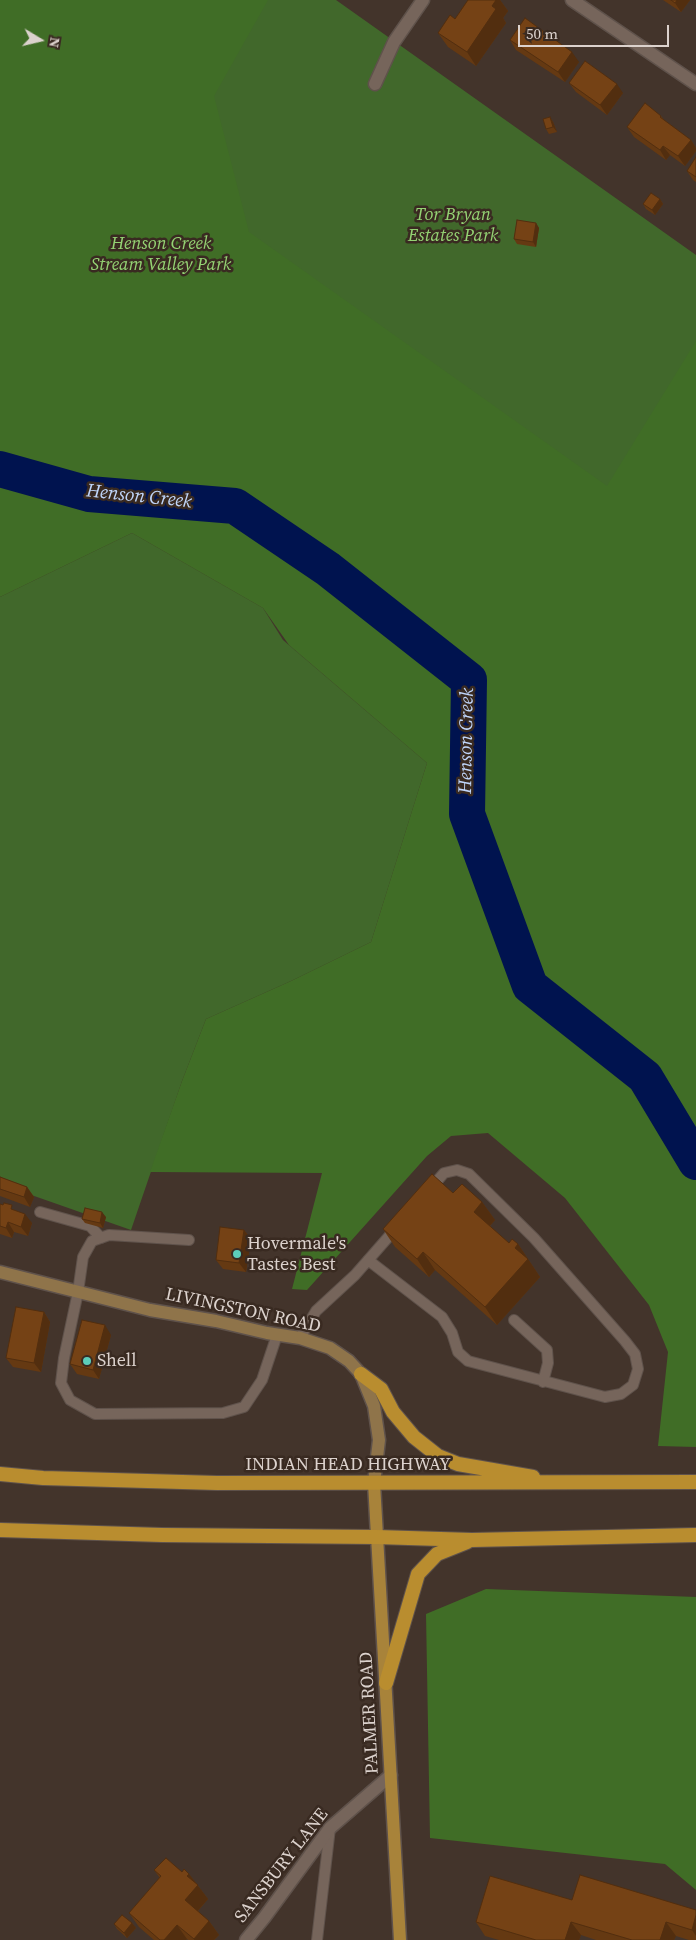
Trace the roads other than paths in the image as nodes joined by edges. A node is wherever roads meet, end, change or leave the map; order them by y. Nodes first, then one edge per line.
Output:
1 (423, 0) edge
2 (572, 0) edge
3 (375, 84) dead end
4 (696, 84) edge
5 (425, 1195) edge
6 (40, 1212) dead end
7 (406, 1217) edge
8 (101, 1238) junction
9 (189, 1240) dead end
10 (368, 1260) junction
11 (0, 1272) edge
12 (78, 1292) junction
13 (514, 1320) dead end
14 (277, 1335) junction
15 (300, 1338) junction
16 (361, 1374) junction
17 (543, 1382) junction
18 (0, 1474) edge
19 (696, 1482) edge
20 (374, 1483) junction
21 (570, 1484) junction
22 (0, 1530) edge
23 (696, 1535) edge
24 (377, 1536) junction
25 (472, 1540) junction
26 (386, 1683) junction
27 (391, 1775) junction
28 (330, 1828) junction
29 (246, 1940) edge
30 (317, 1940) edge
31 (400, 1940) edge

1 - 3 street
2 - 4 street
5 - 17 lane
6 - 8 lane
7 - 10 lane
8 - 9 lane
8 - 12 lane
10 - 15 lane
10 - 17 lane
11 - 12 main road, LIVINGSTON ROAD
12 - 14 main road, LIVINGSTON ROAD
12 - 14 lane
13 - 17 lane
14 - 15 main road, LIVINGSTON ROAD
15 - 16 main road, LIVINGSTON ROAD
16 - 20 main road, LIVINGSTON ROAD
16 - 21 highway
18 - 20 highway, INDIAN HEAD HIGHWAY
19 - 21 highway, INDIAN HEAD HIGHWAY
20 - 21 highway, INDIAN HEAD HIGHWAY
20 - 24 main road, PALMER ROAD
22 - 24 highway
23 - 25 highway
24 - 25 highway
24 - 26 main road, PALMER ROAD
25 - 26 highway
26 - 27 main road, PALMER ROAD
27 - 28 street, SANSBURY LANE
27 - 31 main road, PALMER ROAD
28 - 29 street, SANSBURY LANE
28 - 30 lane

